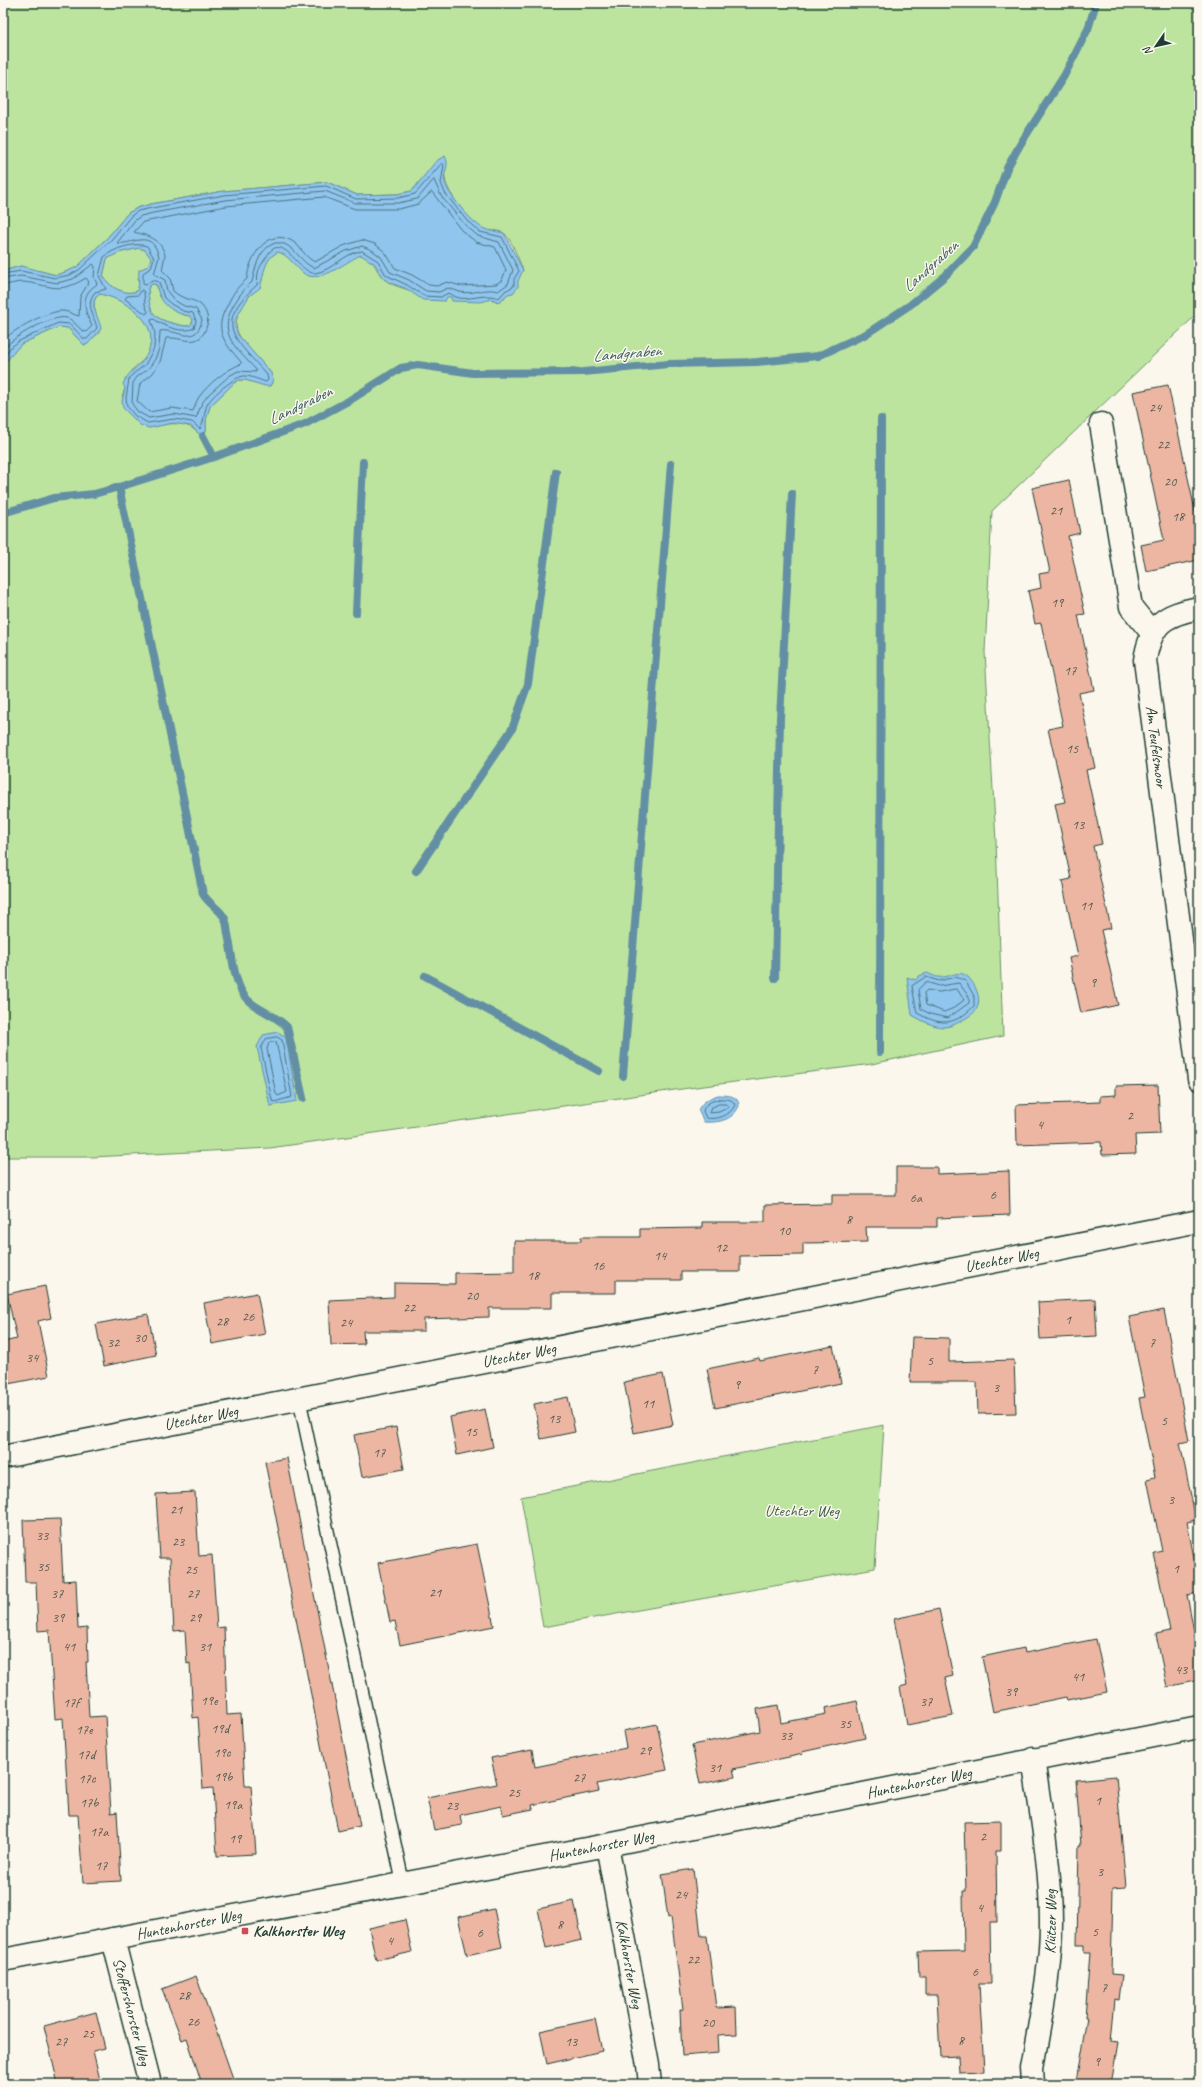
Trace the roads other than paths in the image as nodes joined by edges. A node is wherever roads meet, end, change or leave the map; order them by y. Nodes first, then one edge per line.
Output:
1 (1101, 424) dead end
2 (1199, 608) edge
3 (1152, 633) junction
4 (1199, 1079) edge
5 (1199, 1221) edge
6 (299, 1398) junction
7 (3, 1457) edge
8 (1199, 1727) edge
9 (1033, 1759) junction
10 (607, 1845) junction
11 (403, 1883) junction
12 (113, 1939) junction
13 (3, 1960) edge
14 (150, 2084) edge
15 (650, 2084) edge
16 (1033, 2084) edge

1 - 3 street
2 - 3 street
3 - 4 street, Am Teufelsmoor
5 - 6 street, Utechter Weg
6 - 7 street, Utechter Weg
6 - 11 lane
8 - 9 street, Huntenhorster Weg
9 - 10 street, Huntenhorster Weg
9 - 16 street, Klützer Weg
10 - 11 street, Huntenhorster Weg
10 - 15 street, Kalkhorster Weg
11 - 12 street, Huntenhorster Weg
12 - 13 street, Huntenhorster Weg
12 - 14 street, Stoffershorster Weg

